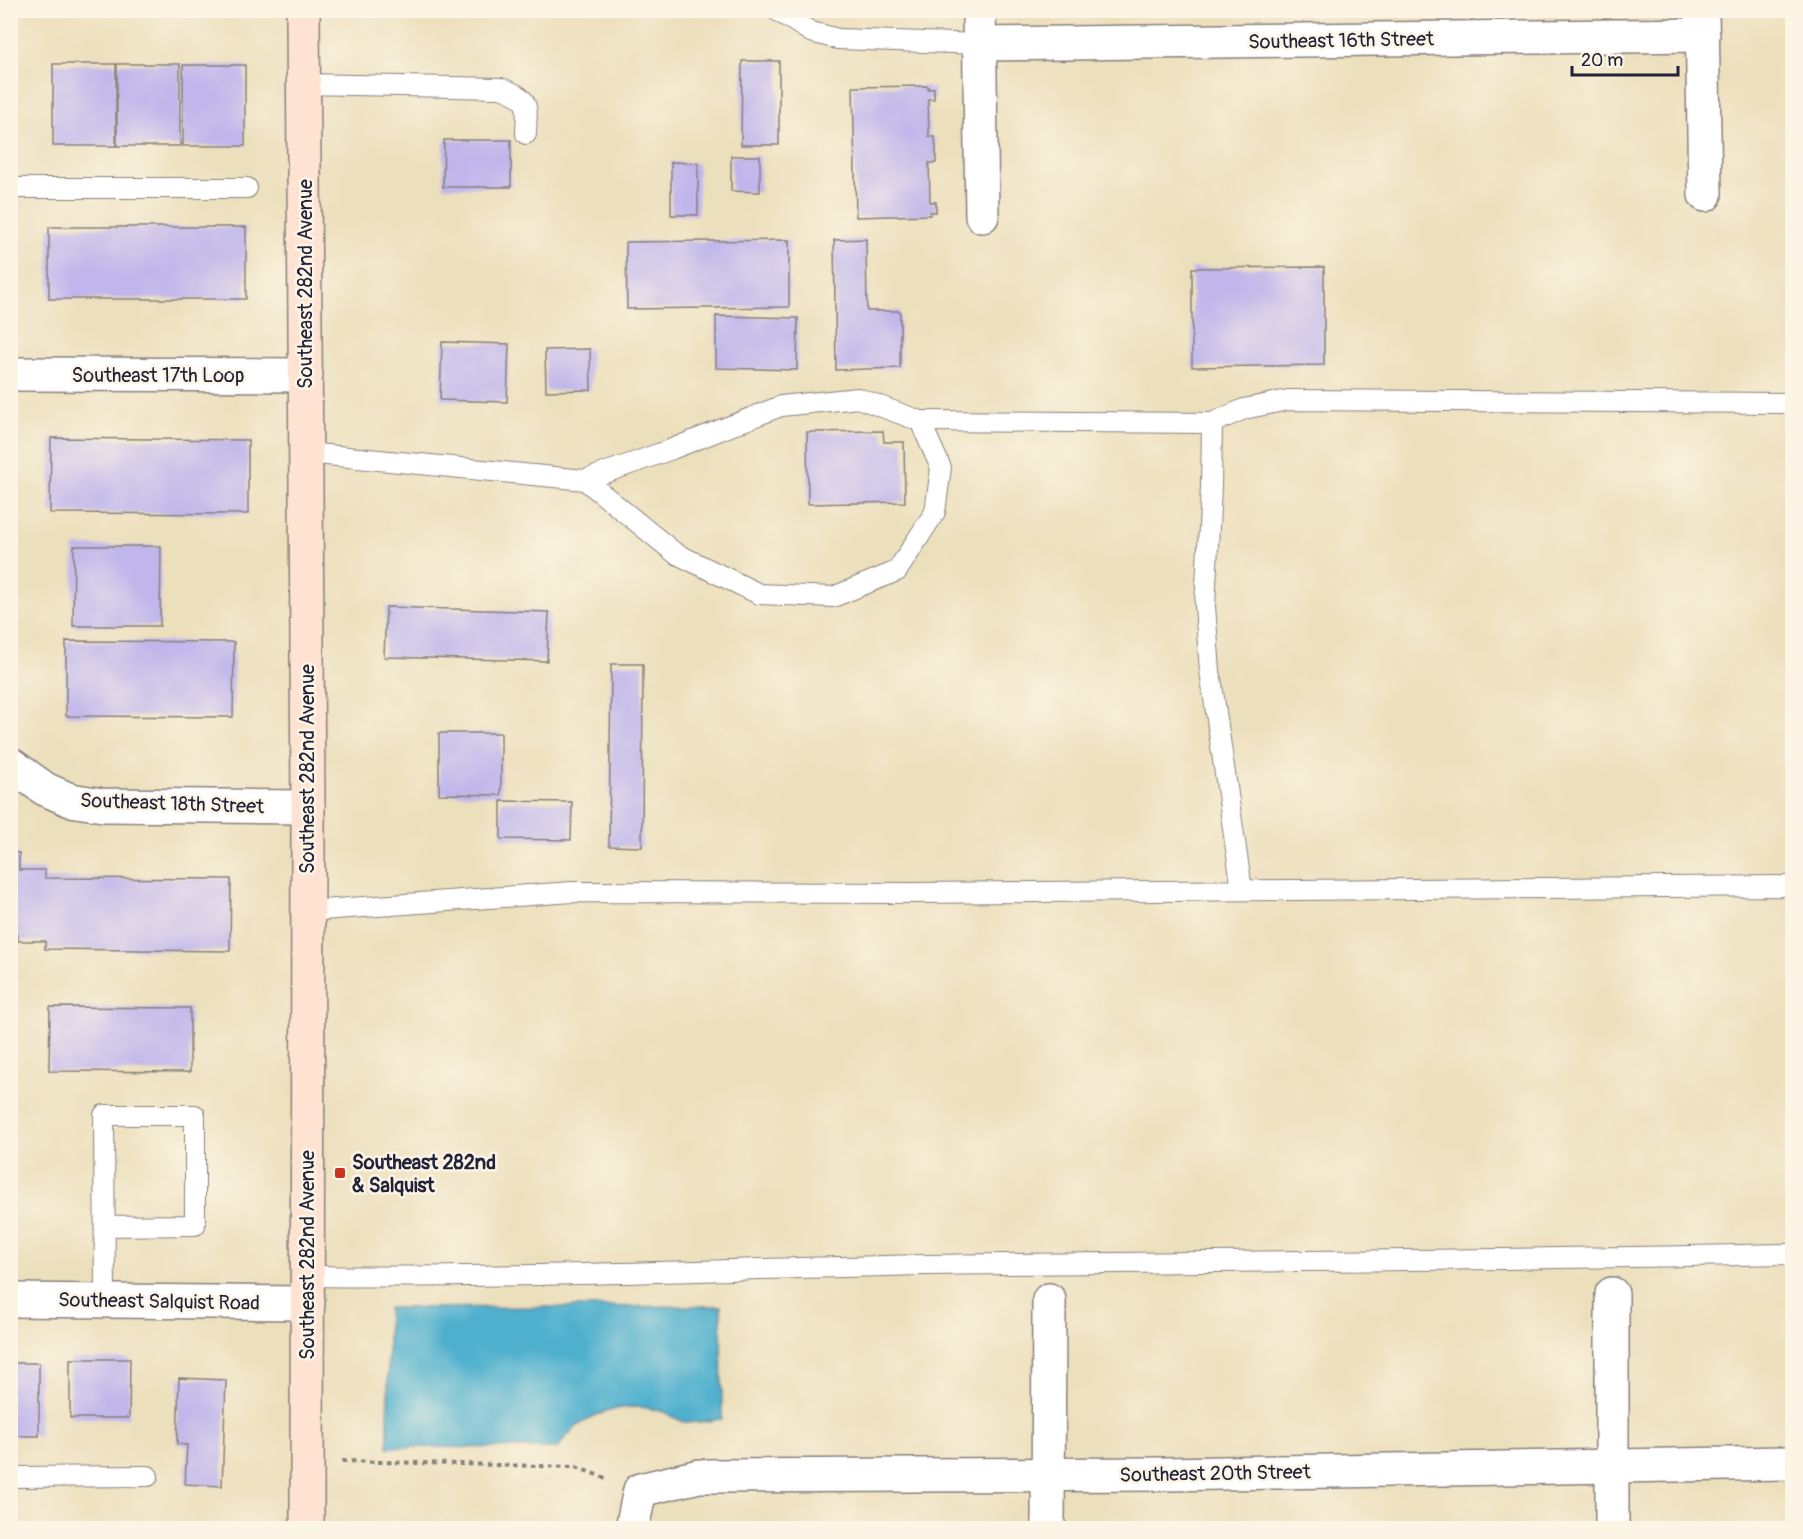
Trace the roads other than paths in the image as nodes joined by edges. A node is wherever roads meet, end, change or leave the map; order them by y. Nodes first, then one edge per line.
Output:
1 (303, 10) edge
2 (776, 10) edge
3 (979, 10) edge
4 (1703, 23) edge
5 (980, 44) junction
6 (303, 84) junction
7 (526, 134) dead end
8 (10, 188) edge
9 (247, 188) dead end
10 (1705, 195) dead end
11 (982, 216) dead end
12 (10, 374) edge
13 (306, 375) junction
14 (1792, 403) edge
15 (920, 421) junction
16 (1212, 423) junction
17 (306, 453) junction
18 (585, 480) junction
19 (10, 764) edge
20 (308, 807) junction
21 (1792, 886) edge
22 (1242, 890) junction
23 (308, 911) junction
24 (105, 1226) junction
25 (1792, 1254) edge
26 (307, 1290) junction
27 (1611, 1294) dead end
28 (10, 1300) edge
29 (1049, 1300) dead end
30 (105, 1301) junction
31 (1792, 1463) edge
32 (1612, 1467) junction
33 (1048, 1475) junction
34 (148, 1476) dead end
35 (10, 1477) edge
36 (307, 1528) edge
37 (632, 1528) edge
38 (1048, 1528) edge
39 (1612, 1528) edge

1 - 6 main road, Southeast 282nd Avenue
2 - 5 lane
3 - 5 street
4 - 5 street, Southeast 16th Street
4 - 10 street
5 - 11 street
6 - 7 lane
6 - 13 main road, Southeast 282nd Avenue
8 - 9 lane
12 - 13 street, Southeast 17th Loop
13 - 17 main road, Southeast 282nd Avenue
14 - 16 lane
15 - 16 lane
15 - 18 lane
15 - 18 lane
16 - 22 lane
17 - 18 lane
17 - 20 main road, Southeast 282nd Avenue
19 - 20 street, Southeast 18th Street
20 - 23 main road, Southeast 282nd Avenue
21 - 22 lane
22 - 23 lane
23 - 26 main road, Southeast 282nd Avenue
24 - 24 lane
24 - 30 lane
25 - 26 lane
26 - 30 street, Southeast Salquist Road
26 - 36 main road, Southeast 282nd Avenue
27 - 32 street
28 - 30 street, Southeast Salquist Road
29 - 33 street
31 - 32 street, Southeast 20th Street
32 - 33 street, Southeast 20th Street
32 - 39 street
33 - 37 street, Southeast 20th Street
33 - 38 street
34 - 35 lane

